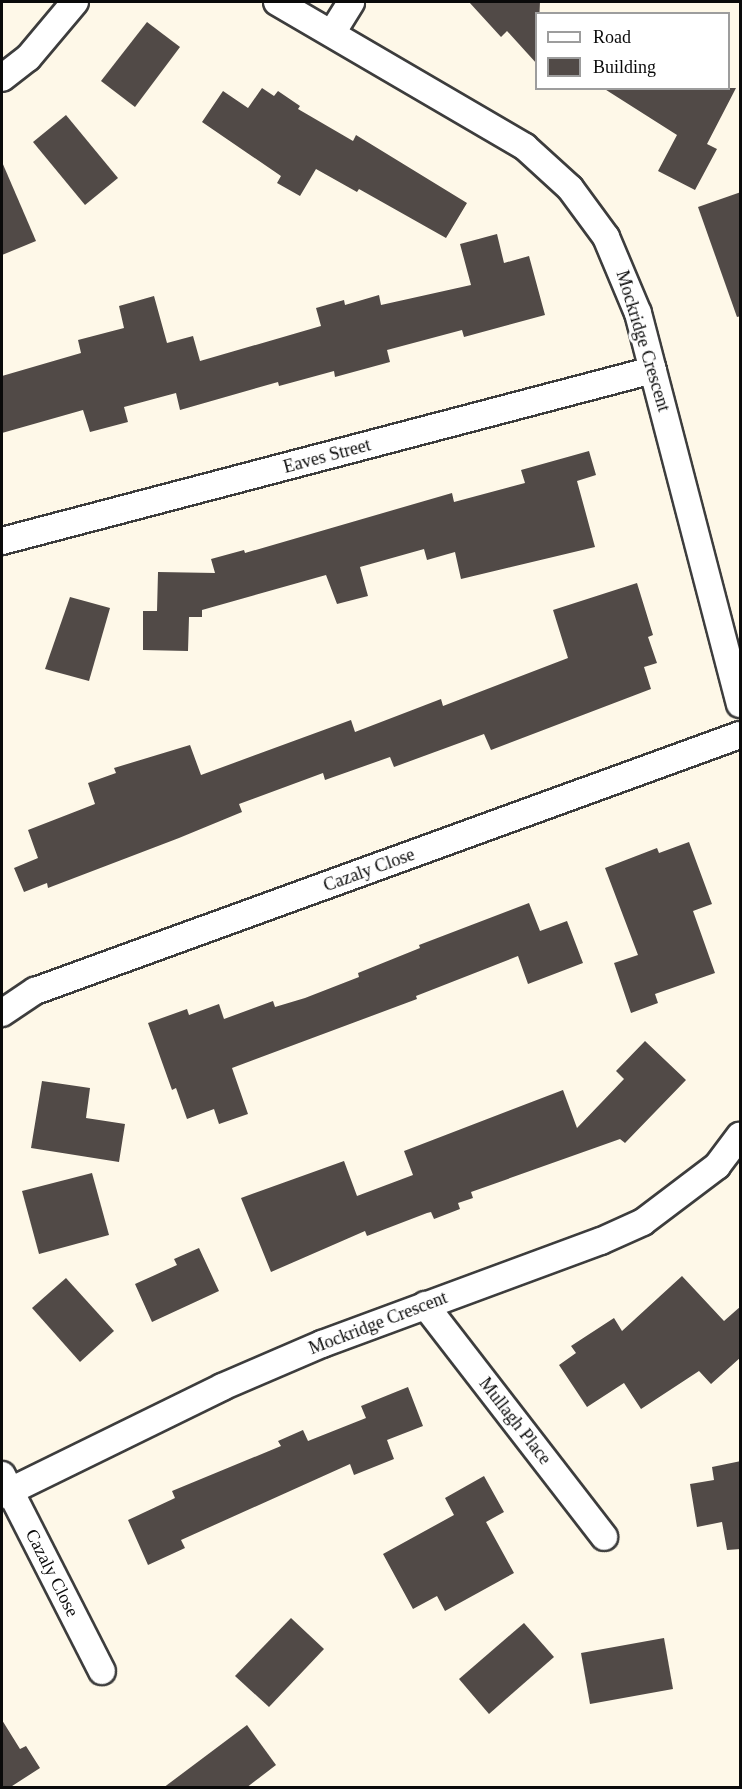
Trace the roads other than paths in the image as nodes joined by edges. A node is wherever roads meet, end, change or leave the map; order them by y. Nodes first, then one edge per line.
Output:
1 (75, 2) edge
2 (277, 2) edge
3 (351, 2) edge
4 (332, 33) junction
5 (2, 78) edge
6 (653, 370) junction
7 (2, 541) edge
8 (741, 704) edge
9 (741, 735) edge
10 (2, 1012) edge
11 (741, 1136) edge
12 (425, 1305) junction
13 (4, 1487) edge
14 (604, 1537) dead end
15 (102, 1671) dead end

1 - 5 street
2 - 4 street, Mockridge Crescent
3 - 4 street
4 - 6 street, Mockridge Crescent
6 - 7 street, Eaves Street
6 - 8 street, Mockridge Crescent
9 - 10 street, Cazaly Close
11 - 12 street, Mockridge Crescent
12 - 13 street, Mockridge Crescent
12 - 14 street, Mullagh Place
13 - 15 street, Cazaly Close

